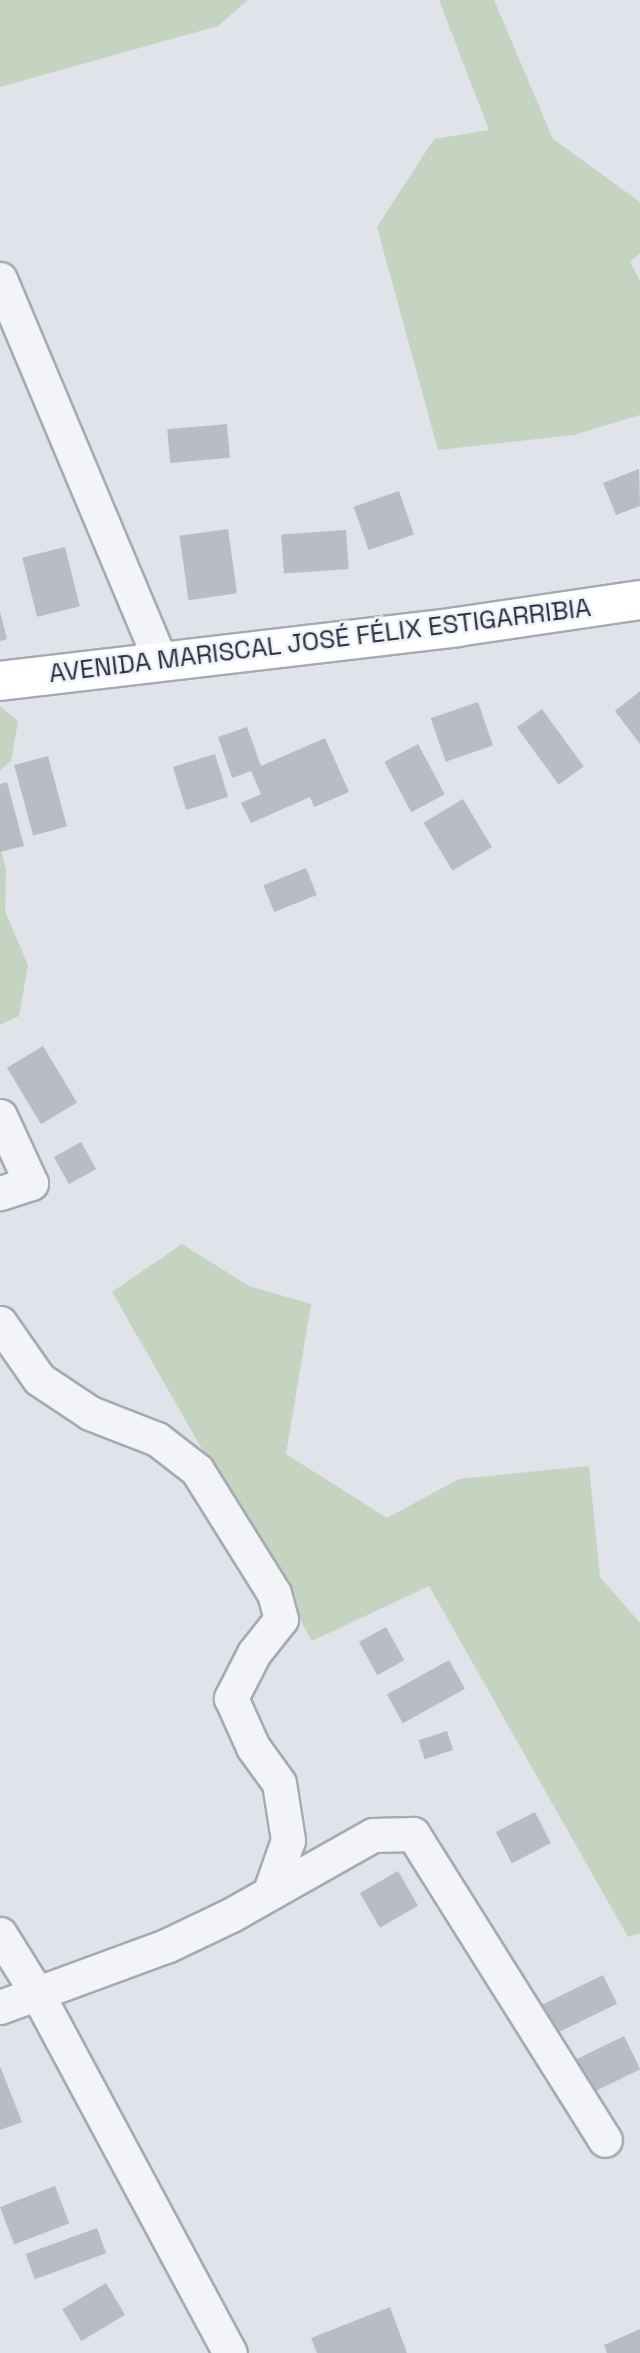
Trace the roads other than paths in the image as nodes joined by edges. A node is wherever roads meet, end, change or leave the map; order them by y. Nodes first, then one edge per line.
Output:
1 (0, 279) edge
2 (640, 600) edge
3 (161, 662) junction
4 (0, 681) edge
5 (0, 1116) edge
6 (0, 1193) edge
7 (0, 1323) edge
8 (270, 1891) junction
9 (0, 1934) edge
10 (38, 1995) junction
11 (0, 2007) edge
12 (605, 2140) dead end
13 (230, 2353) edge

1 - 3 street
2 - 3 main road, AVENIDA MARISCAL JOSÉ FÉLIX ESTIGARRIBIA
3 - 4 main road, AVENIDA MARISCAL JOSÉ FÉLIX ESTIGARRIBIA
5 - 6 street
7 - 8 street
8 - 10 street
8 - 12 street
9 - 10 street
10 - 11 street
10 - 13 street

